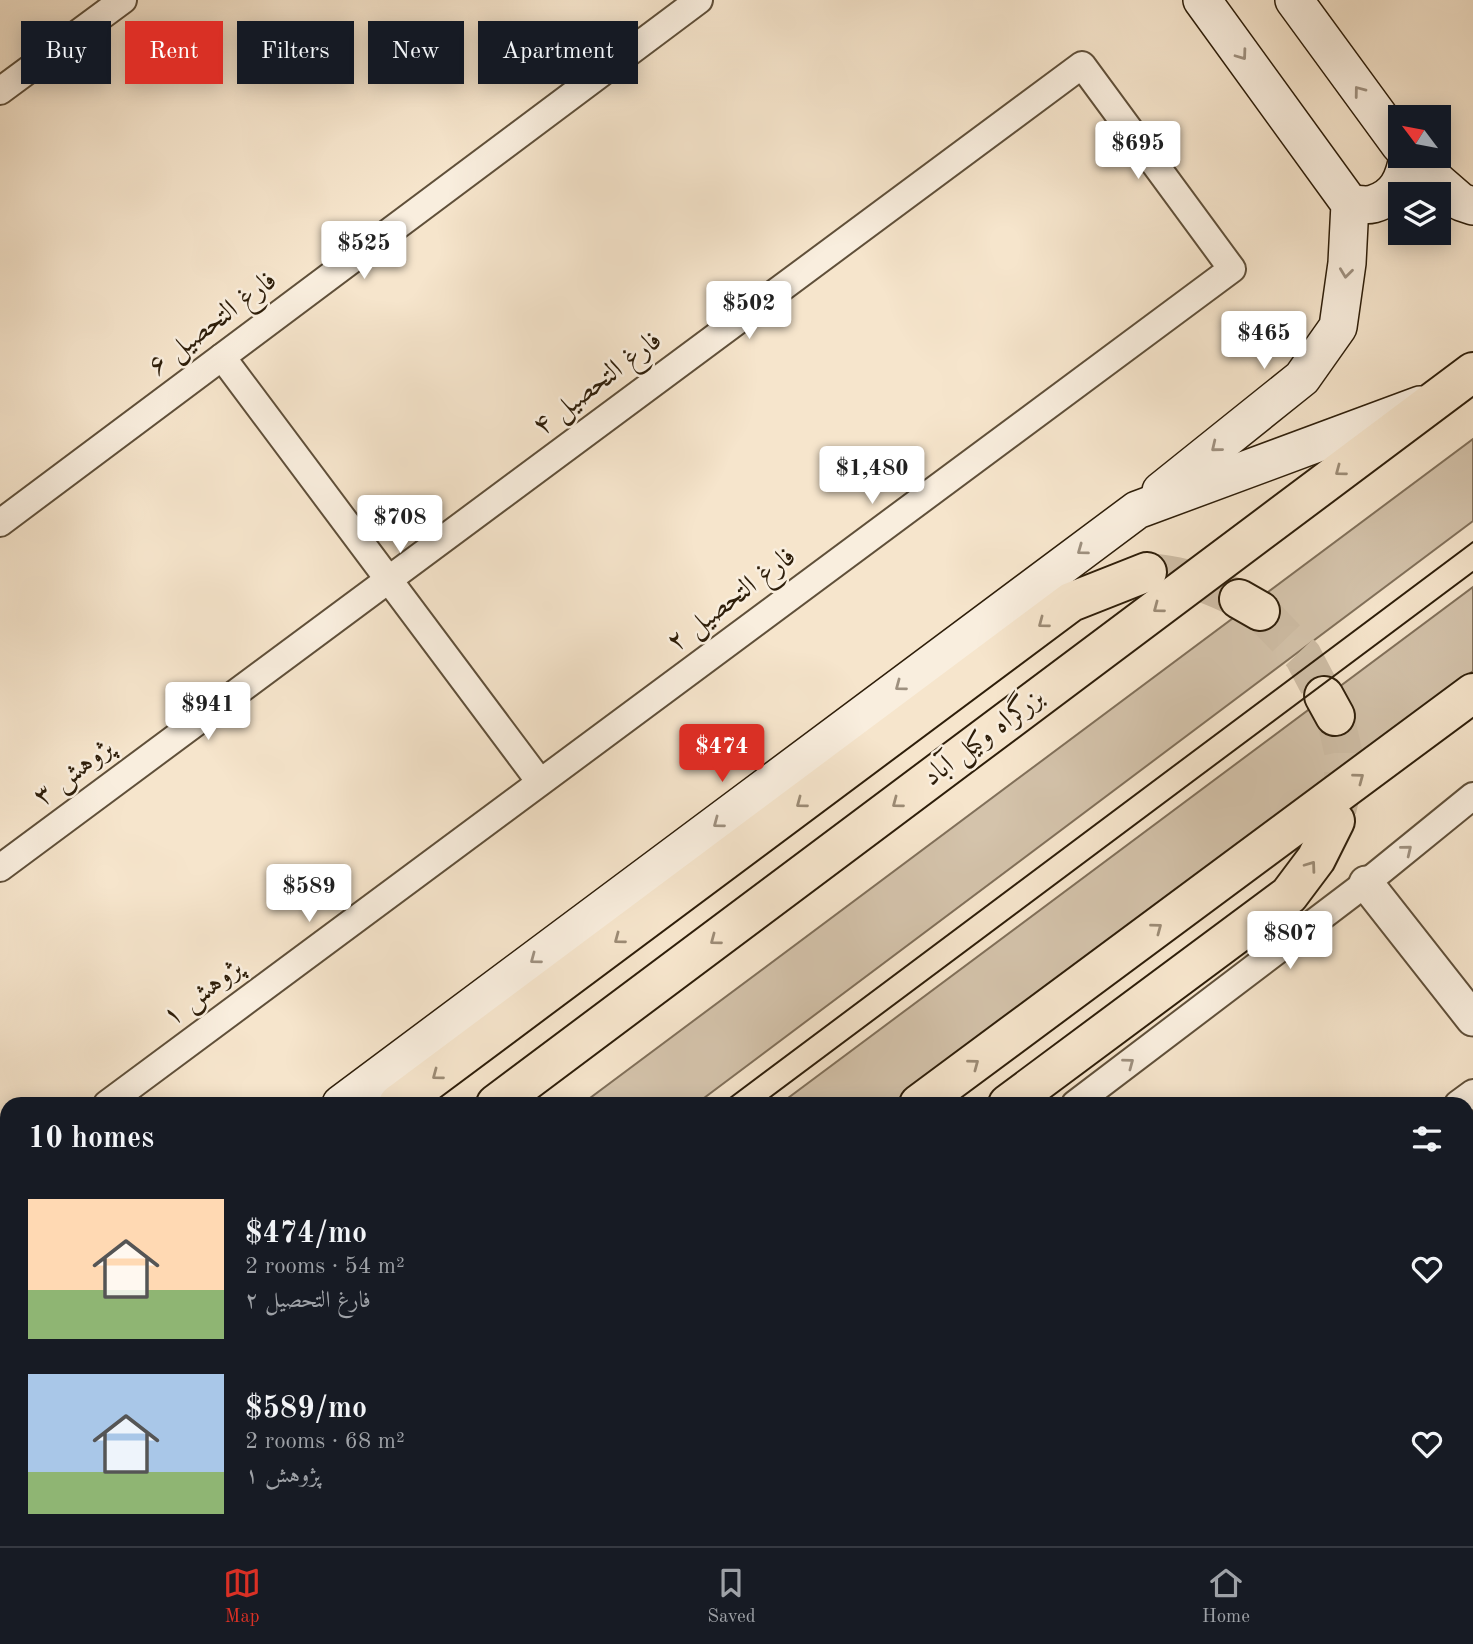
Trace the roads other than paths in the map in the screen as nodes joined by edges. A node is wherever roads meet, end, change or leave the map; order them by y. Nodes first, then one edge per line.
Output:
1 (124, 0) edge
2 (699, 0) edge
3 (1202, 0) edge
4 (1293, 0) edge
5 (0, 91) edge
6 (1388, 129) edge
7 (1406, 168) edge
8 (1422, 168) edge
9 (1350, 204) junction
10 (1473, 206) edge
11 (1232, 269) joint
12 (222, 357) junction
13 (1473, 372) edge
14 (1437, 398) junction
15 (1137, 510) junction
16 (0, 523) edge
17 (1147, 572) tunnel mouth
18 (388, 579) junction
19 (1473, 693) edge
20 (540, 782) junction
21 (1473, 796) edge
22 (1335, 821) tunnel mouth
23 (0, 868) edge
24 (1366, 883) junction
25 (1473, 1019) edge
26 (116, 1097) edge
27 (350, 1097) edge
28 (407, 1097) edge
29 (505, 1097) edge
30 (928, 1097) edge
31 (1017, 1097) edge
32 (1084, 1097) edge

1 - 5 street
2 - 12 street, فارغ التحصیل ۶
3 -> 9 main road
6 -> 4 main road
7 - 9 main road
8 - 10 main road
9 -> 15 main road
11 - 18 street, فارغ التحصیل ۴
11 - 20 street, فارغ التحصیل ۲
12 - 16 street, فارغ التحصیل ۶
12 - 18 street
13 - 14 highway, بزرگراه وکیل آباد
14 - 15 main road
14 -> 29 highway, بزرگراه وکیل آباد
15 -> 27 main road
17 -> 28 highway
18 - 20 street
18 - 23 street, پژوهش ۳
30 -> 19 highway
20 - 26 street, پژوهش ۱
24 -> 21 street
31 -> 22 highway
24 - 25 street
32 -> 24 street

